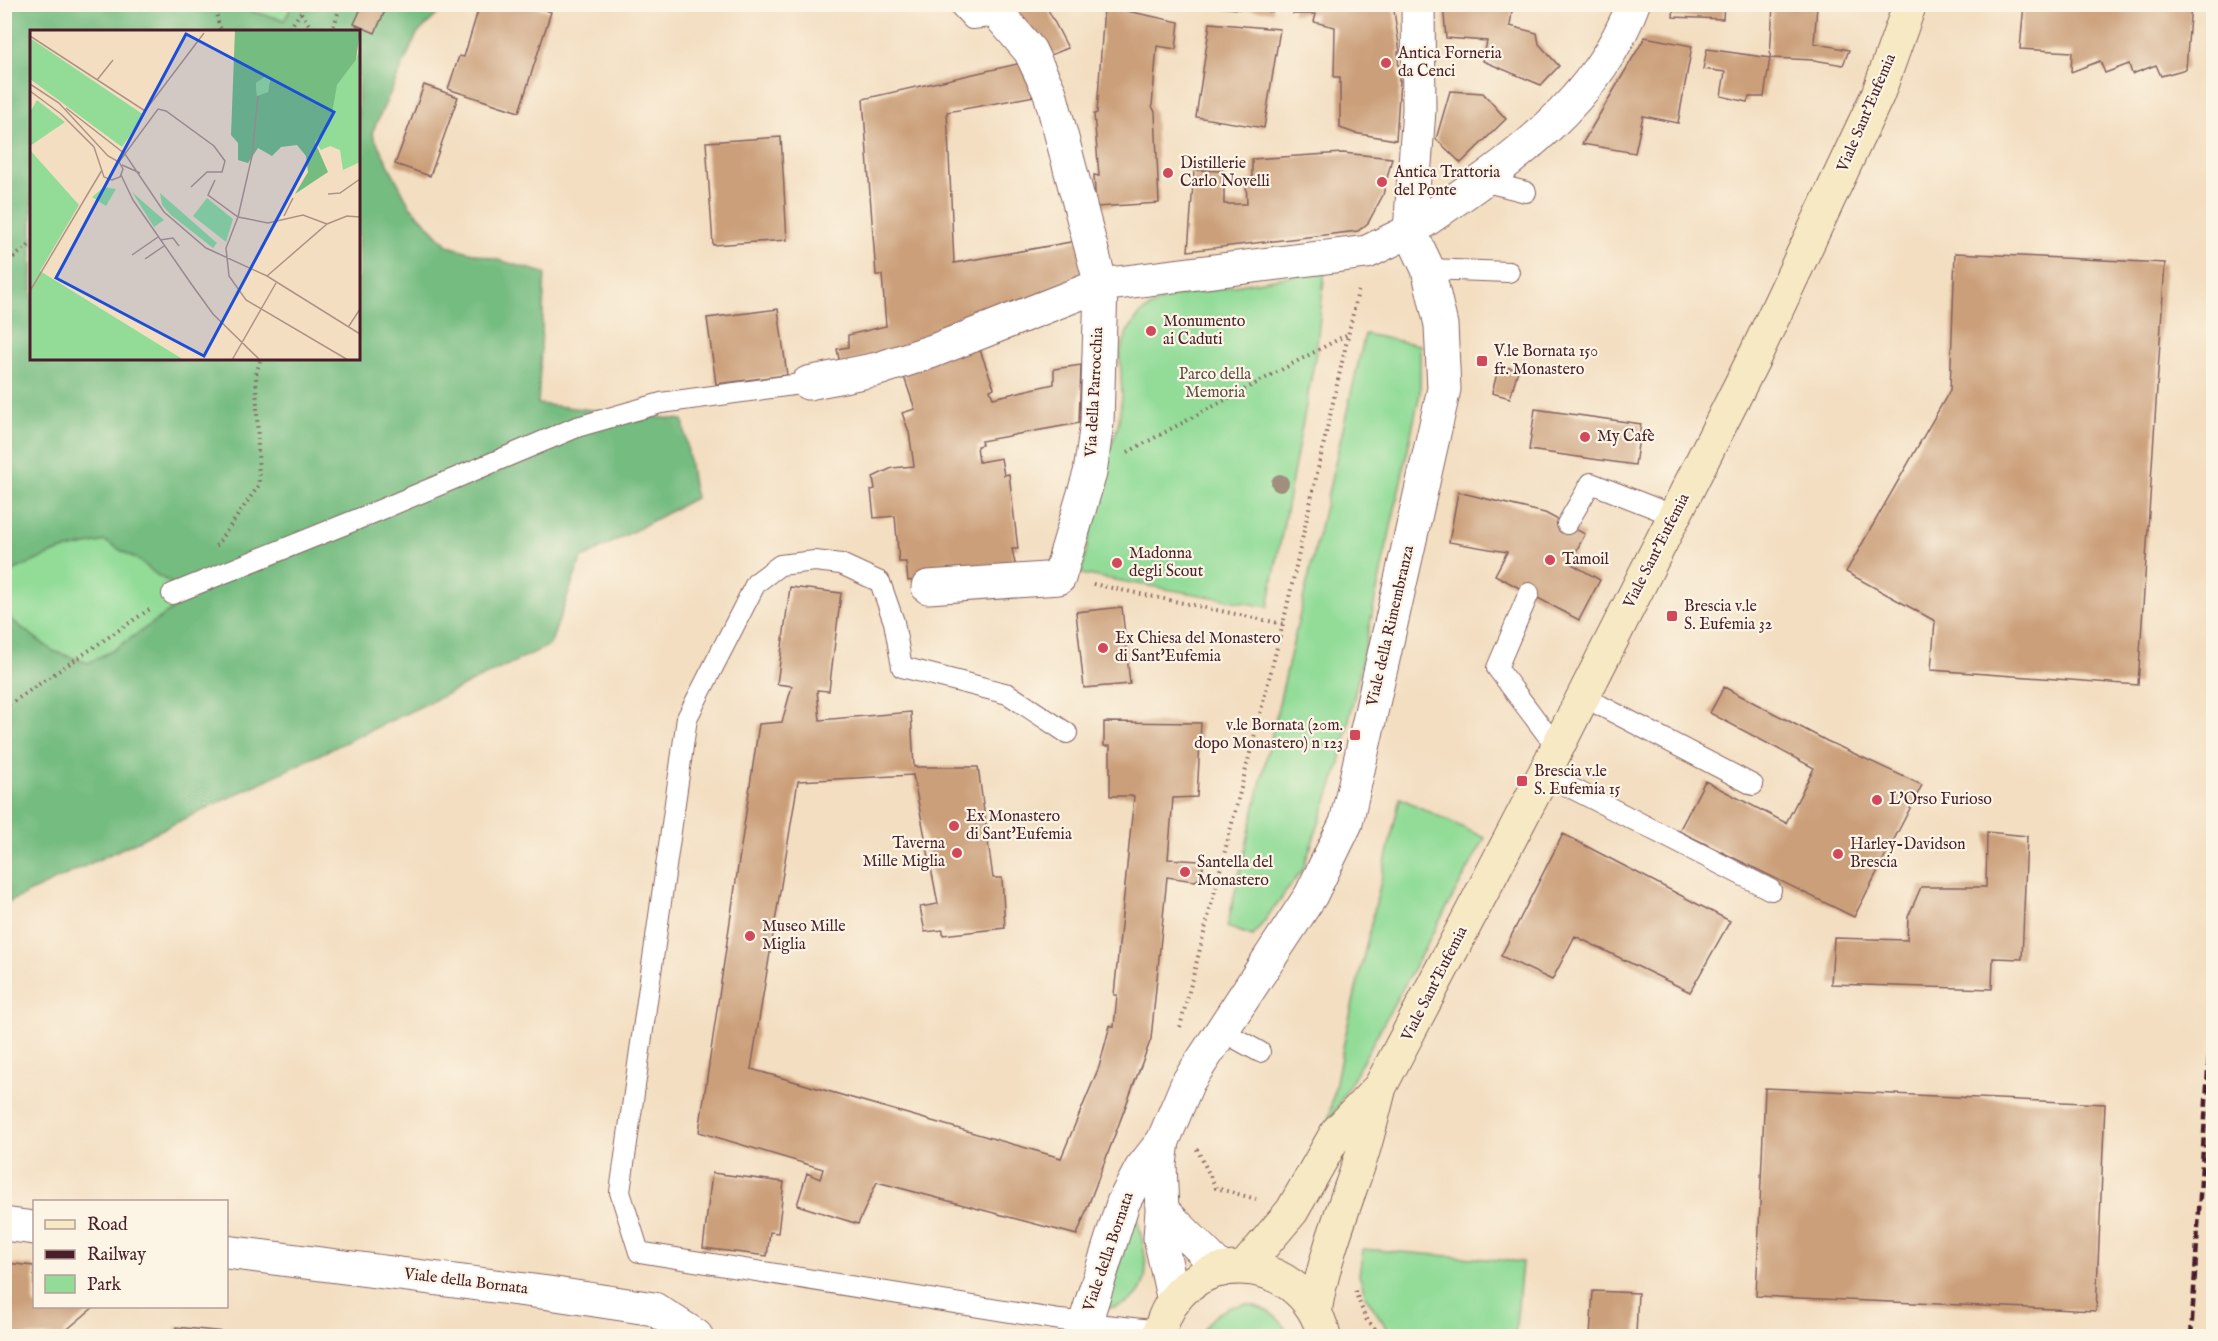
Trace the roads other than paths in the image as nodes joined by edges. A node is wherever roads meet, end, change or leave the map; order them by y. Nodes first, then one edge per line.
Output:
1 (958, 4) edge
2 (1418, 4) edge
3 (1633, 4) edge
4 (1910, 4) edge
5 (995, 10) edge
6 (1483, 181) junction
7 (1526, 192) dead end
8 (1410, 231) junction
9 (1428, 269) junction
10 (1509, 272) dead end
11 (1101, 285) junction
12 (808, 383) joint
13 (1675, 516) junction
14 (1567, 524) dead end
15 (928, 587) dead end
16 (1529, 593) dead end
17 (172, 594) road end
18 (1584, 697) junction
19 (1067, 733) dead end
20 (1551, 761) junction
21 (1753, 784) dead end
22 (1771, 890) dead end
23 (1243, 1000) joint
24 (1222, 1031) junction
25 (1260, 1052) dead end
26 (1380, 1087) junction
27 (1178, 1140) junction
28 (1162, 1210) junction
29 (4, 1224) edge
30 (33, 1228) edge
31 (228, 1252) edge
32 (1233, 1269) junction
33 (1174, 1301) junction
34 (1319, 1324) edge
35 (1083, 1329) edge
36 (1159, 1334) edge
37 (696, 1336) edge
38 (1121, 1336) edge

1 - 5 lane
2 - 8 street
3 - 6 street
4 - 13 main road, Viale Sant'Eufemia
5 - 11 street, Via della Parrocchia
6 - 7 lane
6 - 8 street
8 - 9 street, Viale della Rimembranza
8 - 11 street
9 - 10 lane
9 - 23 street, Viale della Rimembranza
11 - 12 street
11 - 15 street, Via della Parrocchia
12 - 17 lane
13 - 14 lane
13 - 18 main road, Viale Sant'Eufemia
16 - 20 lane
18 - 20 main road, Viale Sant'Eufemia
18 - 21 lane
19 - 35 lane
20 - 22 lane
20 - 26 main road, Viale Sant'Eufemia
23 - 24 street, Viale della Bornata
24 - 25 lane
24 - 27 street, Viale della Bornata
26 - 32 main road, Viale Sant'Eufemia
26 - 34 main road, Viale Sant'Eufemia
27 - 28 street, Viale della Bornata
27 - 35 street, Viale della Bornata
28 - 32 street
28 - 33 street, Viale della Bornata
29 - 30 street
31 - 37 street, Viale della Bornata
32 - 33 main road
32 - 34 main road
33 - 36 main road
35 - 36 lane
35 - 38 lane

